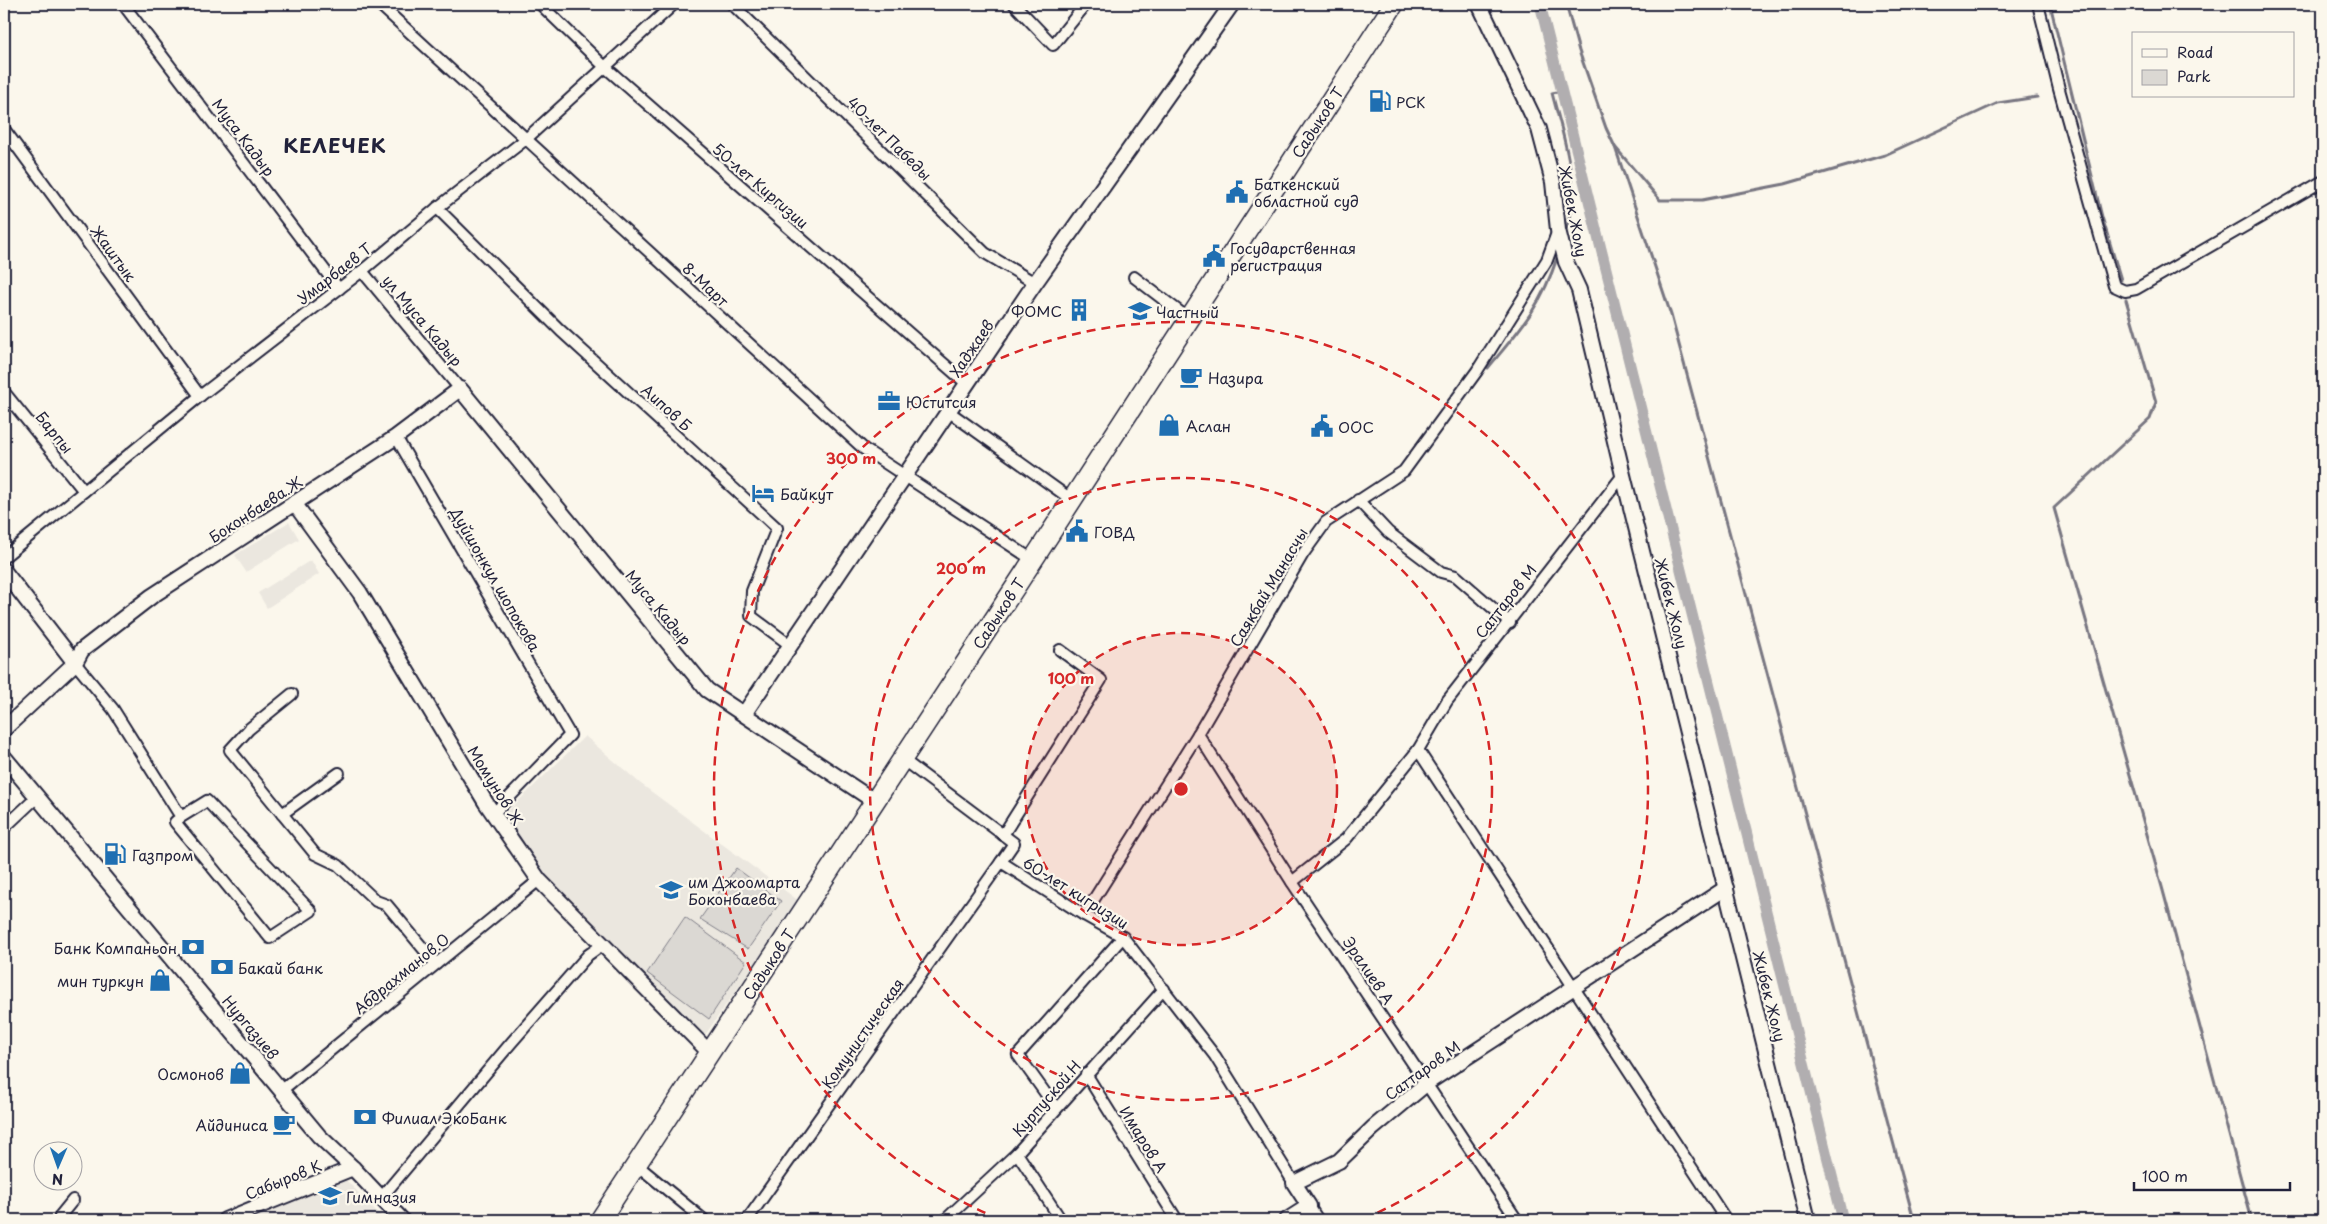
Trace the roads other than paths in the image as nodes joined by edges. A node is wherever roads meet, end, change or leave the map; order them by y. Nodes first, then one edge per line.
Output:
1 (123, 4) edge
2 (379, 4) edge
3 (540, 4) edge
4 (674, 4) edge
5 (732, 4) edge
6 (1014, 4) edge
7 (1086, 4) edge
8 (1232, 4) edge
9 (1394, 4) edge
10 (1479, 4) edge
11 (2038, 4) edge
12 (604, 66) junction
13 (4, 129) edge
14 (526, 139) junction
15 (2323, 181) edge
16 (437, 208) junction
17 (1558, 230) junction
18 (362, 271) junction
19 (1134, 277) dead end
20 (1035, 283) junction
21 (339, 289) junction
22 (1189, 320) junction
23 (967, 384) junction
24 (460, 389) junction
25 (4, 392) edge
26 (200, 396) junction
27 (948, 411) junction
28 (396, 437) junction
29 (1623, 475) junction
30 (904, 476) junction
31 (84, 491) junction
32 (1072, 500) junction
33 (1358, 500) junction
34 (294, 503) junction
35 (4, 557) edge
36 (1033, 560) junction
37 (4, 571) edge
38 (1510, 623) junction
39 (790, 645) junction
40 (1060, 650) dead end
41 (75, 663) junction
42 (292, 694) dead end
43 (744, 714) junction
44 (4, 729) edge
45 (1198, 734) junction
46 (1418, 750) junction
47 (4, 757) edge
48 (902, 759) junction
49 (339, 773) dead end
50 (37, 797) junction
51 (874, 801) junction
52 (282, 814) junction
53 (493, 814) junction
54 (181, 817) junction
55 (4, 828) edge
56 (1003, 835) junction
57 (1001, 862) junction
58 (539, 880) junction
59 (1292, 882) junction
60 (1726, 888) junction
61 (1084, 915) junction
62 (1123, 937) junction
63 (602, 945) junction
64 (436, 964) junction
65 (1572, 987) junction
66 (1164, 989) junction
67 (710, 1053) junction
68 (1086, 1074) junction
69 (1426, 1083) junction
70 (282, 1090) junction
71 (1056, 1108) junction
72 (1018, 1153) junction
73 (637, 1165) junction
74 (353, 1168) junction
75 (1294, 1183) junction
76 (381, 1198) junction
77 (73, 1200) dead end
78 (1309, 1206) junction
79 (62, 1220) edge
80 (225, 1220) edge
81 (402, 1220) edge
82 (600, 1220) edge
83 (704, 1220) edge
84 (747, 1220) edge
85 (945, 1220) edge
86 (1061, 1220) edge
87 (1177, 1220) edge
88 (1287, 1220) edge
89 (1318, 1220) edge
90 (1517, 1220) edge
91 (1726, 1220) edge
92 (1808, 1220) edge

1 - 21 street, Муса Кадыр
2 - 14 street, 8-Март
3 - 12 street, 50-лет Киргизии
4 - 12 street, Умарбаев Т
5 - 20 street, 40-лет Пабеды
6 - 7 street
8 - 20 street, Хаджаев
9 - 22 highway, Садыков Т
10 - 17 street, Жибек Жолу
11 - 15 street
12 - 14 street, Умарбаев Т
12 - 23 street, 50-лет Киргизии
13 - 26 street, Жаштык
14 - 16 street, Умарбаев Т
14 - 30 street, 8-Март
16 - 18 street, Умарбаев Т
16 - 39 street, Аипов Б
17 - 29 street, Жибек Жолу
17 - 33 street, Саякбай Манасчы
18 - 21 street, Умарбаев Т
18 - 24 street, ул Муса Кадыр
19 - 22 street
20 - 23 street, Хаджаев
21 - 26 street, Умарбаев Т
22 - 32 highway, Садыков Т
23 - 27 street, Хаджаев
24 - 28 street, Боконбаева.Ж
24 - 43 street, Муса Кадыр
25 - 31 street, Барпы
26 - 31 street, Умарбаев Т
27 - 30 street, Хаджаев
27 - 32 street
28 - 34 street, Боконбаева.Ж
28 - 53 street, Дуйшонкул шопокова
29 - 38 street, Саттаров М
29 - 60 street, Жибек Жолу
30 - 36 street, 8-Март
30 - 39 street, Хаджаев
31 - 35 street, Умарбаев Т
32 - 36 highway, Садыков Т
33 - 38 street
33 - 45 street, Саякбай Манасчы
34 - 41 street, Боконбаева.Ж
34 - 53 street, Момунов Ж
36 - 48 highway, Садыков Т
37 - 41 street
38 - 46 street, Саттаров М
39 - 43 street, Хаджаев
40 - 56 street
41 - 44 street, Боконбаева.Ж
41 - 54 street
42 - 52 street
43 - 51 street, Муса Кадыр
45 - 59 street, Эралиев А
45 - 61 street, Саякбай Манасчы
46 - 59 street, Саттаров М
46 - 65 street
47 - 50 street, Нургазиев
48 - 51 highway, Садыков Т
48 - 56 street
49 - 52 street
50 - 55 street
50 - 70 street, Нургазиев
51 - 67 highway, Садыков Т
52 - 64 street
53 - 58 street, Момунов Ж
54 - 54 street
56 - 57 street, 60-лет кигризии
57 - 61 street, 60-лет кигризии
57 - 84 street, Комунистическая
58 - 63 street, Момунов Ж
58 - 64 street, Абдрахманов.О
59 - 69 street, Эралиев А
60 - 65 street, Саттаров М
60 - 92 street, Жибек Жолу
61 - 62 street, 60-лет кигризии
62 - 66 street, 60-лет кигризии
62 - 71 street
63 - 67 street, Момунов Ж
63 - 76 street
64 - 70 street, Абдрахманов.О
65 - 69 street, Саттаров М
65 - 91 street
66 - 68 street, Курпуской.Н
66 - 75 street, 60-лет кигризии
67 - 73 highway, Садыков Т
68 - 71 street, Курпуской.Н
68 - 87 street, Имаров А
69 - 75 street, Саттаров М
69 - 90 street, Эралиев А
70 - 74 street, Нургазиев
71 - 72 street, Курпуской.Н
72 - 85 street, Курпуской.Н
72 - 86 street
73 - 82 highway, Садыков Т
73 - 83 street
74 - 76 street, Нургазиев
74 - 80 street, Сабыров К
75 - 78 street
76 - 81 street, Нургазиев
77 - 79 street
78 - 88 street
78 - 89 street

